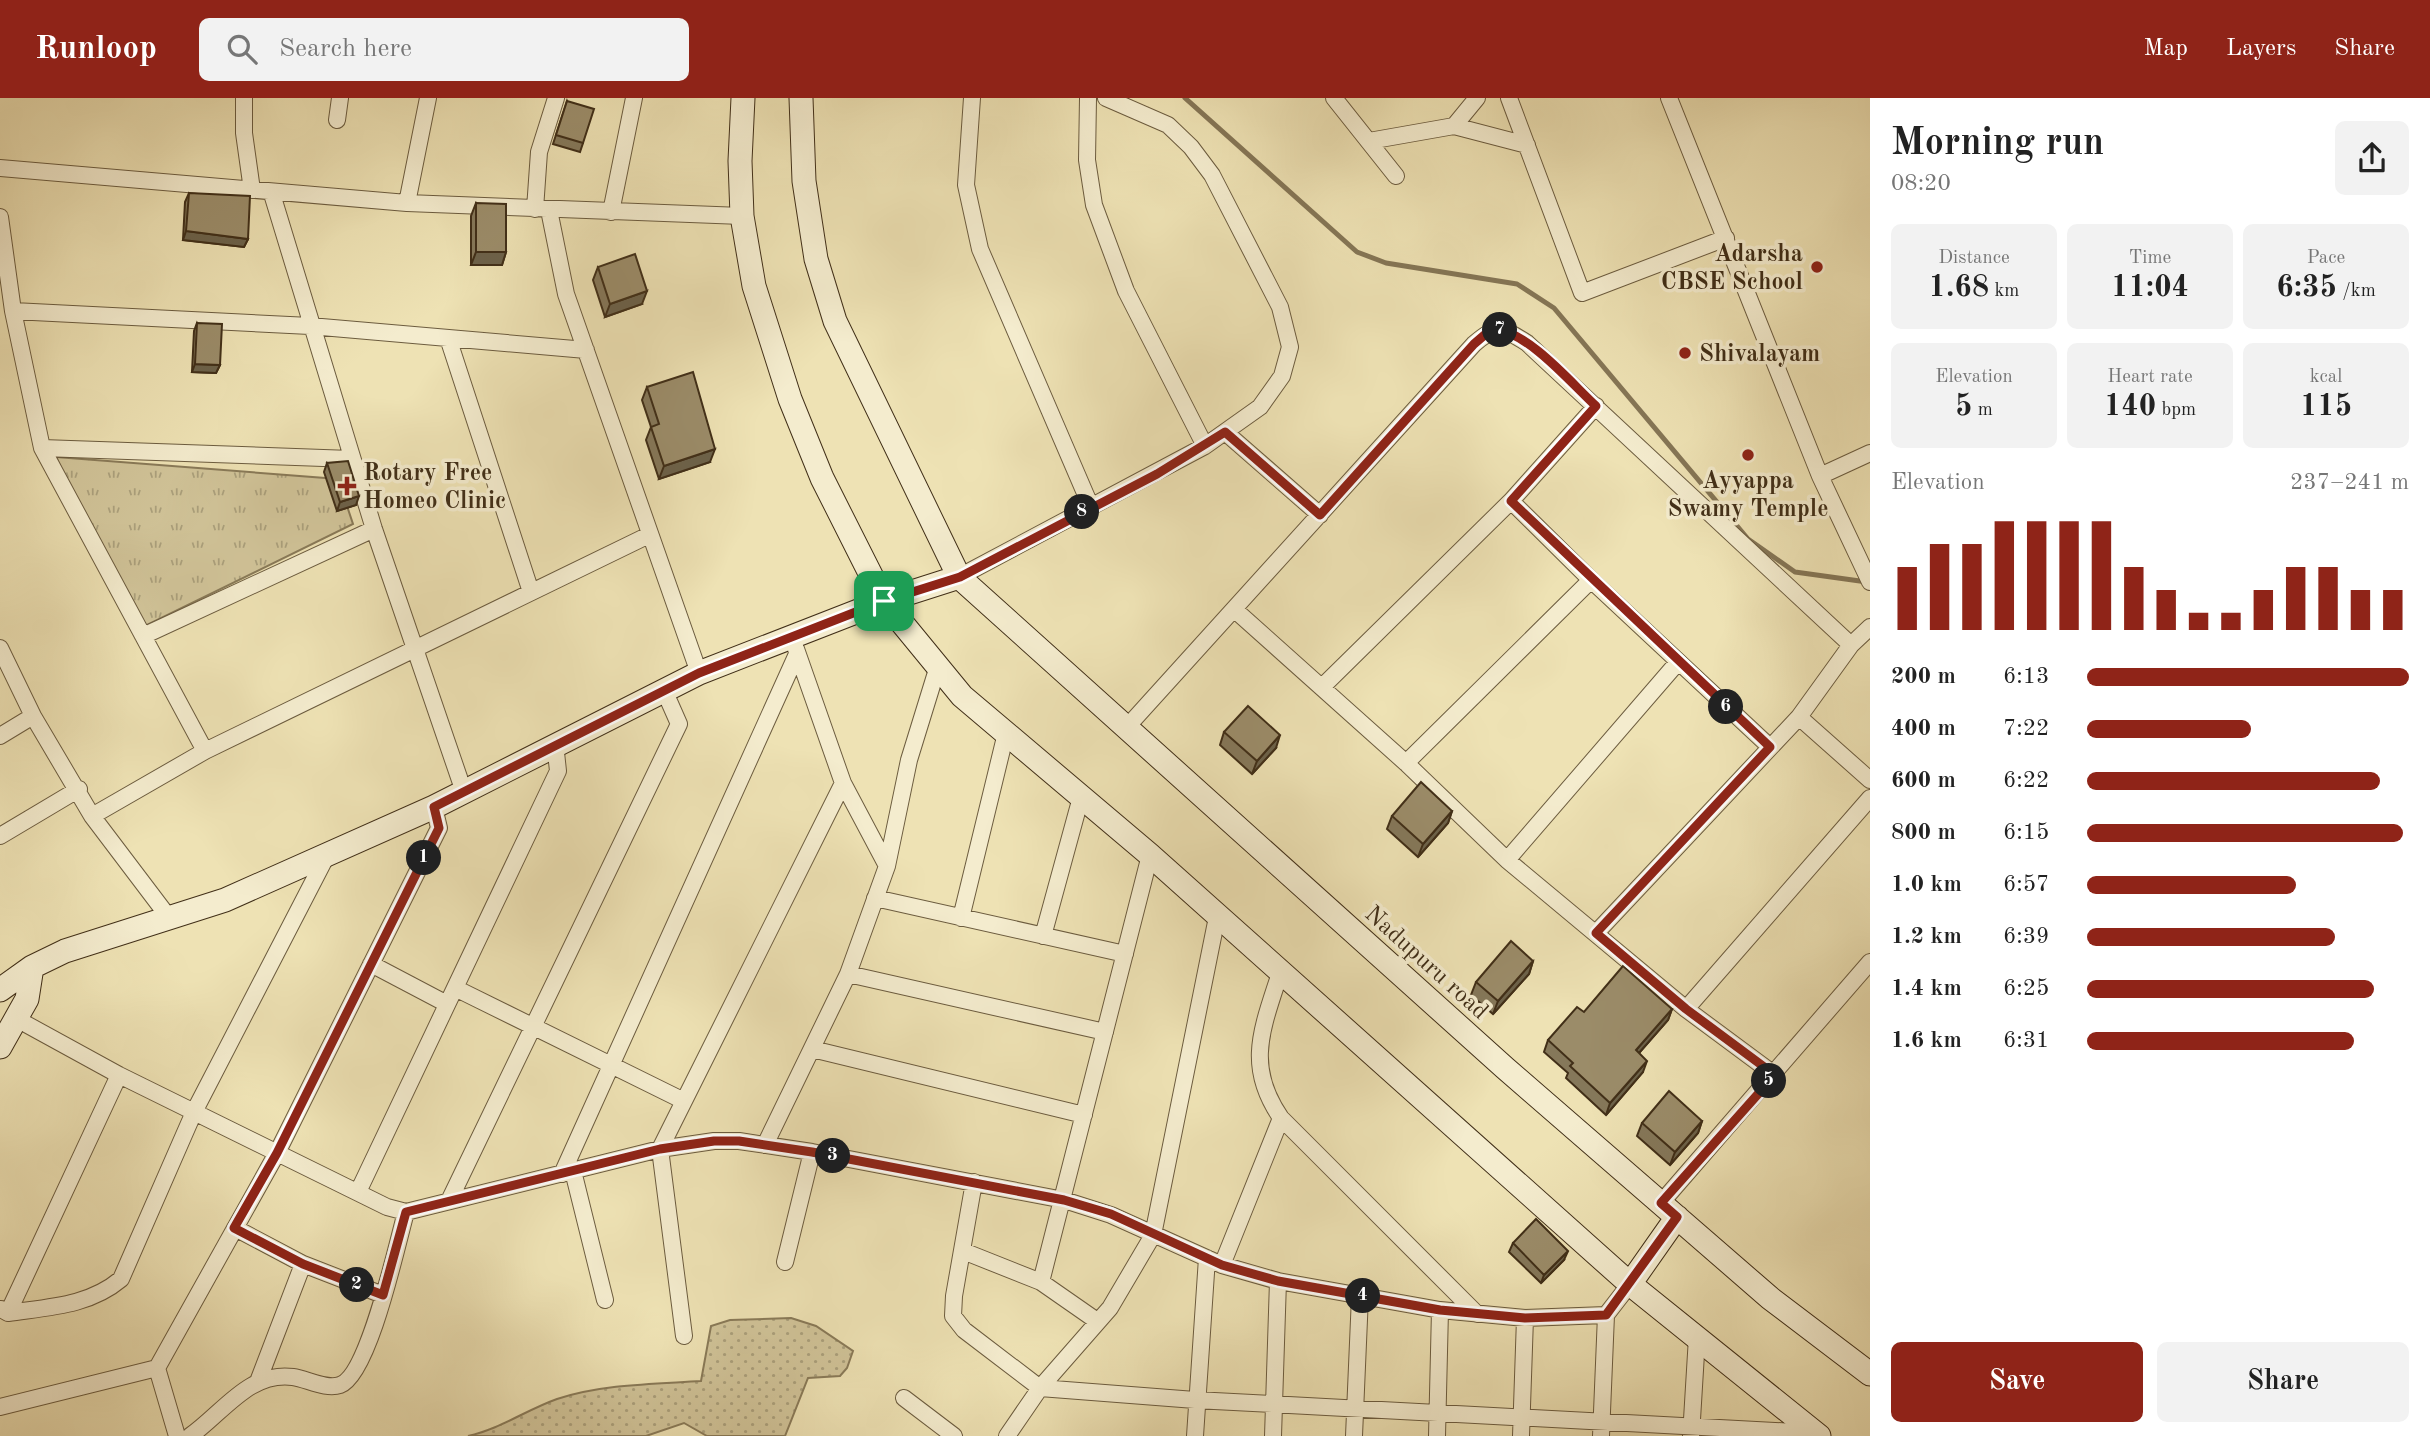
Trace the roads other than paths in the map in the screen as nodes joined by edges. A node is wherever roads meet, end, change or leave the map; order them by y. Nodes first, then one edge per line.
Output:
1 (244, 98) edge
2 (340, 98) edge
3 (428, 98) edge
4 (556, 98) edge
5 (634, 98) edge
6 (743, 98) edge
7 (801, 98) edge
8 (972, 98) edge
9 (1088, 98) edge
10 (1106, 98) edge
11 (1334, 98) edge
12 (1477, 98) edge
13 (1509, 98) edge
14 (1669, 98) edge
15 (337, 120) dead end
16 (1454, 126) junction
17 (1368, 141) junction
18 (1527, 145) junction
19 (0, 169) edge
20 (1396, 176) dead end
21 (252, 190) junction
22 (272, 194) junction
23 (407, 203) junction
24 (542, 209) junction
25 (611, 212) junction
26 (742, 216) junction
27 (0, 217) edge
28 (1726, 238) junction
29 (13, 311) junction
30 (310, 326) junction
31 (449, 338) junction
32 (586, 350) junction
33 (1596, 406) junction
34 (1225, 432) junction
35 (1205, 446) junction
36 (42, 448) junction
37 (1870, 453) edge
38 (351, 459) junction
39 (1820, 476) junction
40 (1511, 501) junction
41 (1091, 507) junction
42 (1320, 515) junction
43 (374, 529) junction
44 (649, 535) junction
45 (960, 577) junction
46 (1591, 580) junction
47 (1870, 582) edge
48 (531, 592) junction
49 (884, 601) junction
50 (1235, 610) junction
51 (1870, 627) edge
52 (143, 636) junction
53 (1851, 645) junction
54 (794, 646) junction
55 (415, 647) junction
56 (0, 648) edge
57 (1678, 662) junction
58 (938, 666) junction
59 (699, 673) junction
60 (1322, 687) junction
61 (664, 690) junction
62 (33, 716) junction
63 (1799, 717) junction
64 (1127, 727) junction
65 (1006, 733) junction
66 (0, 736) edge
67 (555, 743) junction
68 (1770, 747) junction
69 (205, 751) junction
70 (1406, 763) junction
71 (1870, 780) edge
72 (844, 783) junction
73 (79, 789) junction
74 (464, 792) junction
75 (1081, 797) junction
76 (1870, 798) edge
77 (434, 807) junction
78 (92, 816) junction
79 (0, 836) edge
80 (327, 855) junction
81 (1150, 855) junction
82 (1507, 860) junction
83 (887, 866) junction
84 (875, 898) junction
85 (1217, 917) junction
86 (961, 918) junction
87 (170, 919) junction
88 (1596, 933) junction
89 (1043, 936) junction
90 (1125, 954) junction
91 (1870, 962) edge
92 (371, 964) junction
93 (32, 967) junction
94 (848, 974) junction
95 (1280, 974) junction
96 (455, 988) junction
97 (0, 990) edge
98 (447, 1004) junction
99 (1686, 1009) junction
100 (15, 1018) junction
101 (534, 1026) junction
102 (1105, 1032) junction
103 (0, 1047) edge
104 (812, 1049) junction
105 (612, 1064) junction
106 (119, 1075) junction
107 (1775, 1075) junction
108 (684, 1101) junction
109 (194, 1112) junction
110 (1084, 1115) junction
111 (1281, 1118) junction
112 (765, 1145) junction
113 (660, 1149) junction
114 (812, 1152) junction
115 (277, 1153) junction
116 (567, 1172) junction
117 (974, 1182) junction
118 (358, 1192) junction
119 (1064, 1200) junction
120 (449, 1201) junction
121 (1669, 1210) junction
122 (406, 1212) junction
123 (234, 1228) junction
124 (1153, 1235) junction
125 (963, 1251) junction
126 (785, 1262) dead end
127 (1215, 1262) junction
128 (303, 1264) junction
129 (1278, 1281) junction
130 (1041, 1282) junction
131 (1630, 1284) junction
132 (383, 1295) junction
133 (1360, 1296) junction
134 (605, 1300) dead end
135 (1440, 1310) junction
136 (4, 1311) edge
137 (1477, 1314) junction
138 (1606, 1315) junction
139 (1525, 1318) junction
140 (1097, 1321) junction
141 (684, 1336) dead end
142 (1697, 1337) junction
143 (157, 1368) junction
144 (1870, 1374) edge
145 (259, 1379) junction
146 (1040, 1388) junction
147 (904, 1398) dead end
148 (1195, 1401) junction
149 (1275, 1405) junction
150 (0, 1407) edge
151 (1355, 1409) junction
152 (1438, 1414) junction
153 (1521, 1419) junction
154 (1601, 1430) edge
155 (1691, 1432) edge
156 (1776, 1434) edge
157 (1816, 1434) edge
158 (177, 1436) edge
159 (190, 1436) edge
160 (954, 1436) edge
161 (1007, 1436) edge
162 (1195, 1436) edge
163 (1273, 1436) edge
164 (1354, 1436) edge
165 (1437, 1436) edge
166 (1521, 1436) edge

1 - 21 street
2 - 15 street
3 - 23 street
4 - 24 street
5 - 25 street
6 - 26 street
7 - 45 street
8 - 41 street
9 - 35 street
10 - 34 street
11 - 17 street
12 - 16 street
13 - 18 street
14 - 28 street
16 - 17 street
16 - 18 street
17 - 20 street
18 - 28 street
19 - 21 street
21 - 22 street
22 - 23 street
22 - 30 street
23 - 24 street
24 - 25 street
24 - 32 street
25 - 26 street
26 - 49 street
27 - 29 street
28 - 39 street
29 - 30 street
29 - 36 street
30 - 31 street
30 - 38 street
31 - 32 street
31 - 48 street
32 - 44 street
33 - 40 street
33 - 42 street
33 - 53 street
34 - 35 street
34 - 42 street
35 - 41 street
36 - 38 street
36 - 52 street
37 - 39 street
38 - 43 street
39 - 47 street
40 - 46 street
40 - 60 street
41 - 45 street
42 - 50 street
43 - 52 street
43 - 55 street
44 - 48 street
44 - 59 street
45 - 49 street
45 - 64 street, Nadupuru road
46 - 57 street
46 - 70 street
48 - 55 street
49 - 54 street
49 - 58 street
50 - 60 street
50 - 64 street
51 - 53 street
52 - 69 street
53 - 63 street
54 - 59 street
54 - 72 street
54 - 105 street
55 - 69 street
55 - 74 street
56 - 62 street
57 - 68 street
57 - 82 street
58 - 65 street
58 - 83 street
59 - 61 street
60 - 70 street
61 - 67 street
61 - 101 street
62 - 66 street
62 - 73 street
63 - 68 street
63 - 71 street
64 - 121 street, Nadupuru road
65 - 75 street
65 - 86 street
67 - 74 street
67 - 96 street
68 - 88 street
69 - 78 street
70 - 82 street
72 - 83 street
72 - 108 street
73 - 78 street
73 - 79 street
74 - 77 street
75 - 81 street
75 - 89 street
76 - 99 street
77 - 80 street
77 - 92 street
78 - 87 street
80 - 87 street
80 - 109 street
81 - 85 street
81 - 90 street
82 - 88 street
83 - 84 street
84 - 86 street
84 - 94 street
85 - 95 street
85 - 124 street
86 - 89 street
87 - 93 street
88 - 99 street
89 - 90 street
90 - 102 street
91 - 107 street
92 - 98 street
92 - 115 street
93 - 97 street
93 - 100 street
94 - 102 street
94 - 104 street
95 - 111 street
95 - 131 street
96 - 98 street
96 - 101 street
98 - 118 street
99 - 107 street
100 - 103 street
100 - 106 street
101 - 105 street
101 - 120 street
102 - 110 street
104 - 110 street
104 - 112 street
105 - 108 street
105 - 116 street
106 - 109 street
106 - 136 street
107 - 121 street
108 - 113 street
109 - 115 street
109 - 136 street
110 - 119 street
111 - 127 street
111 - 137 street
112 - 113 street
112 - 114 street
113 - 116 street
113 - 141 street
114 - 117 street
114 - 126 street
115 - 118 street
115 - 123 street
116 - 120 street
116 - 134 street
117 - 119 street
117 - 125 street
118 - 122 street
119 - 124 street
119 - 130 street
120 - 122 street
121 - 131 street
121 - 144 street, Nadupuru road
122 - 132 street
123 - 128 street
123 - 143 street
124 - 127 street
124 - 140 street
125 - 130 street
125 - 146 street
127 - 129 street
127 - 148 street
128 - 132 street
128 - 145 street
129 - 133 street
129 - 149 street
130 - 140 street
131 - 138 street
131 - 142 street
132 - 145 street
133 - 135 street
133 - 151 street
135 - 137 street
135 - 152 street
137 - 139 street
138 - 139 street
138 - 154 street
139 - 153 street
140 - 146 street
142 - 155 street
142 - 157 street
143 - 150 street
143 - 158 street
145 - 159 street
146 - 148 street
146 - 161 street
147 - 160 street
148 - 149 street
148 - 162 street
149 - 151 street
149 - 163 street
151 - 152 street
151 - 164 street
152 - 153 street
152 - 165 street
153 - 154 street
153 - 166 street
154 - 155 street
155 - 156 street
156 - 157 street

